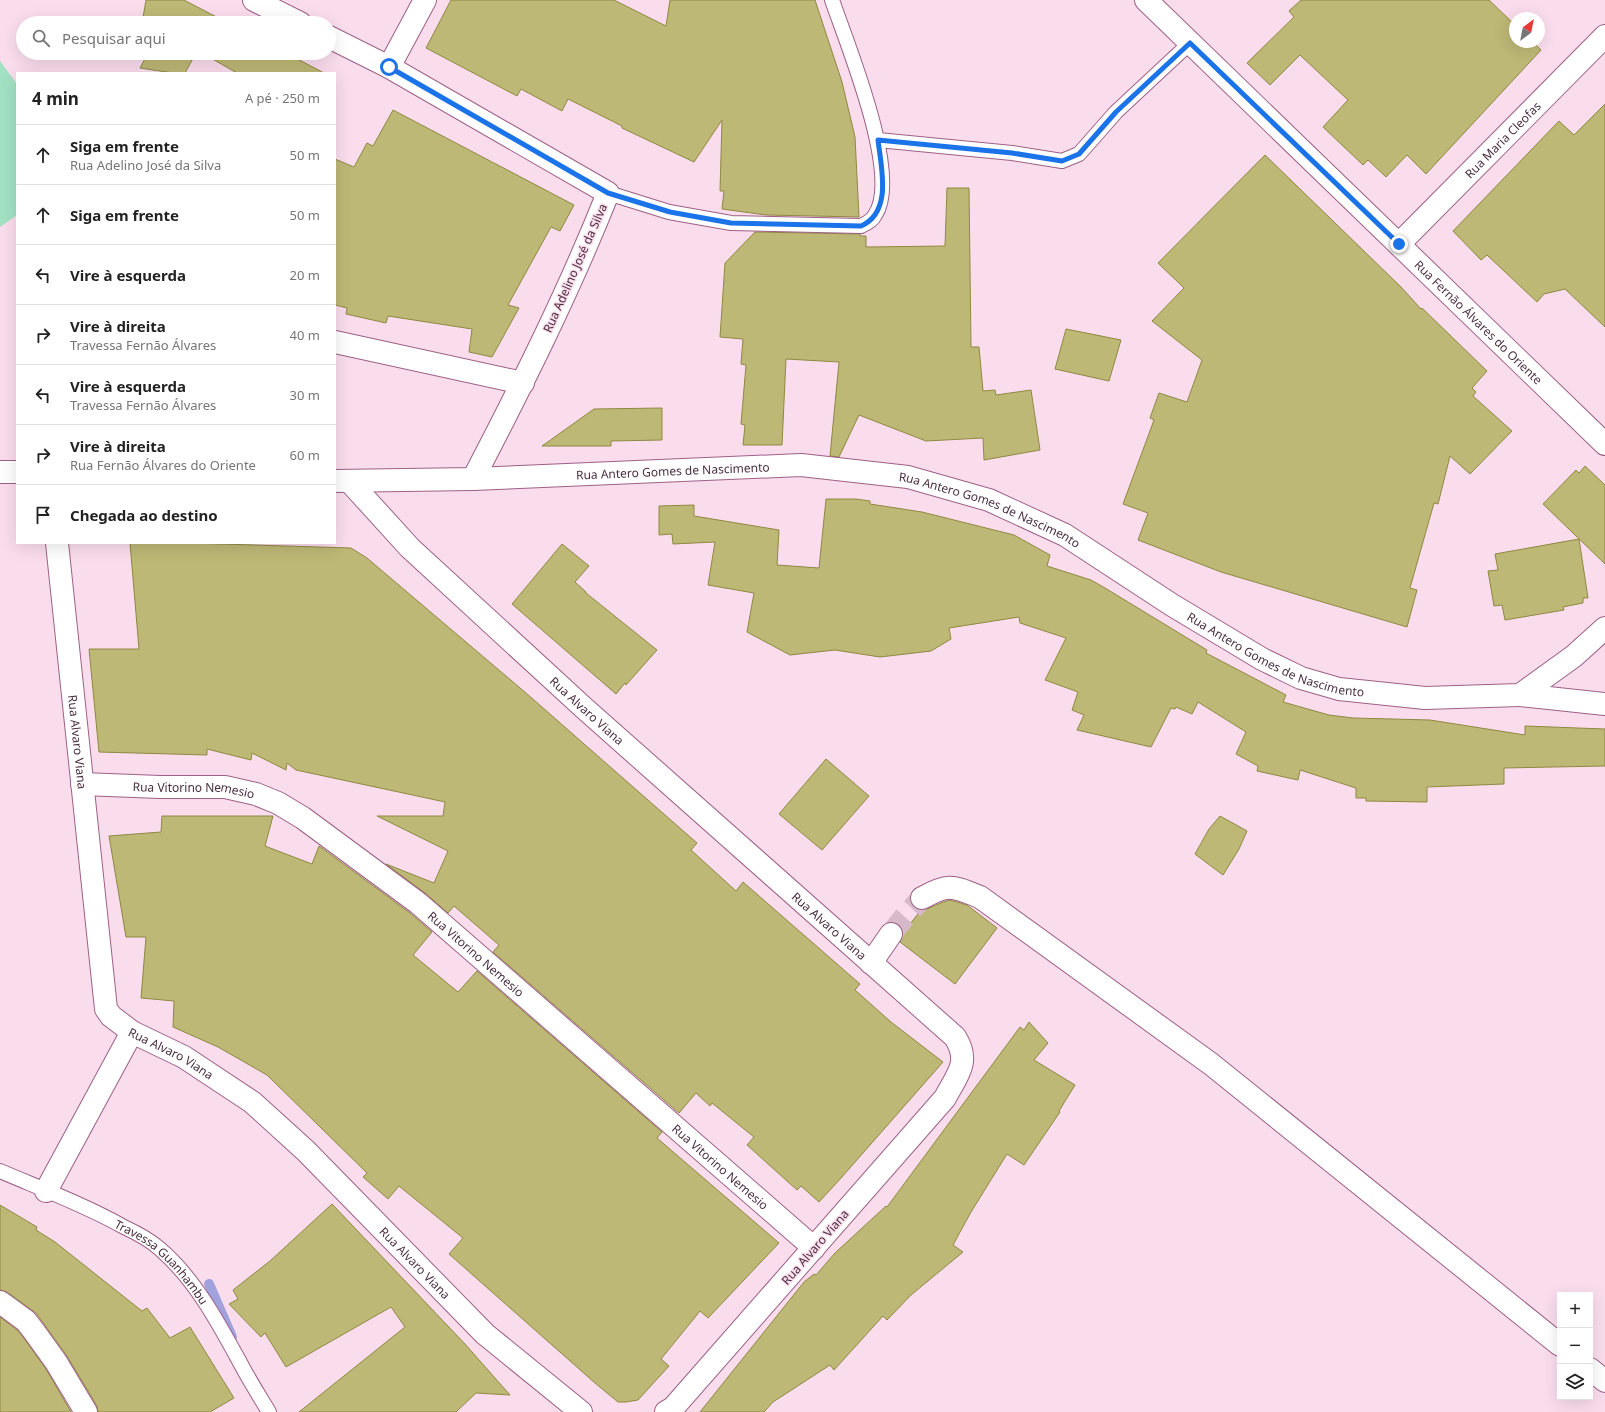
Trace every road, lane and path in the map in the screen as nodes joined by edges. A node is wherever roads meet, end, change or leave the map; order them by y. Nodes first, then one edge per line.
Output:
1 (254, 0) edge
2 (425, 0) edge
3 (832, 0) edge
4 (1146, 0) edge
5 (286, 16) edge
6 (1605, 36) edge
7 (336, 40) edge
8 (1190, 43) junction
9 (389, 67) junction
10 (878, 140) junction
11 (608, 193) junction
12 (1399, 244) junction
13 (336, 342) edge
14 (523, 383) junction
15 (1605, 444) edge
16 (0, 472) edge
17 (16, 472) edge
18 (473, 479) junction
19 (342, 481) edge
20 (56, 544) edge
21 (1605, 628) edge
22 (1520, 696) junction
23 (1605, 704) edge
24 (82, 784) junction
25 (922, 898) tunnel mouth
26 (891, 934) tunnel mouth
27 (871, 963) junction
28 (132, 1032) junction
29 (0, 1171) edge
30 (46, 1191) junction
31 (814, 1248) junction
32 (0, 1302) edge
33 (1557, 1343) edge
34 (1593, 1371) edge
35 (1605, 1381) edge
36 (86, 1412) edge
37 (269, 1412) edge
38 (582, 1412) edge
39 (666, 1412) edge

1 - 5 street
2 - 9 street
3 - 10 lane
4 - 8 street, Rua Fernão Álvares do Oriente
6 - 12 street, Rua Maria Cleofas
7 - 9 street, Rua Adelino José da Silva
8 - 10 lane
8 - 12 street, Rua Fernão Álvares do Oriente
9 - 11 street, Rua Adelino José da Silva
10 - 11 lane
11 - 14 street, Rua Adelino José da Silva
12 - 15 street, Rua Fernão Álvares do Oriente
13 - 14 street
14 - 18 street, Rua Adelino José da Silva
16 - 17 street
18 - 19 street, Rua Antero Gomes de Nascimento
18 - 22 street, Rua Antero Gomes de Nascimento
19 - 27 street, Rua Alvaro Viana
20 - 24 street, Rua Alvaro Viana
21 - 22 street
22 - 23 street, Rua Antero Gomes de Nascimento
24 - 28 street, Rua Alvaro Viana
24 - 31 street, Rua Vitorino Nemesio
25 - 33 street
26 - 27 street
27 - 31 street, Rua Alvaro Viana
28 - 30 street
28 - 38 street, Rua Alvaro Viana
29 - 30 lane, Travessa Guanhambu
30 - 37 lane, Travessa Guanhambu
31 - 39 street, Rua Alvaro Viana
32 - 36 street
34 - 35 street

